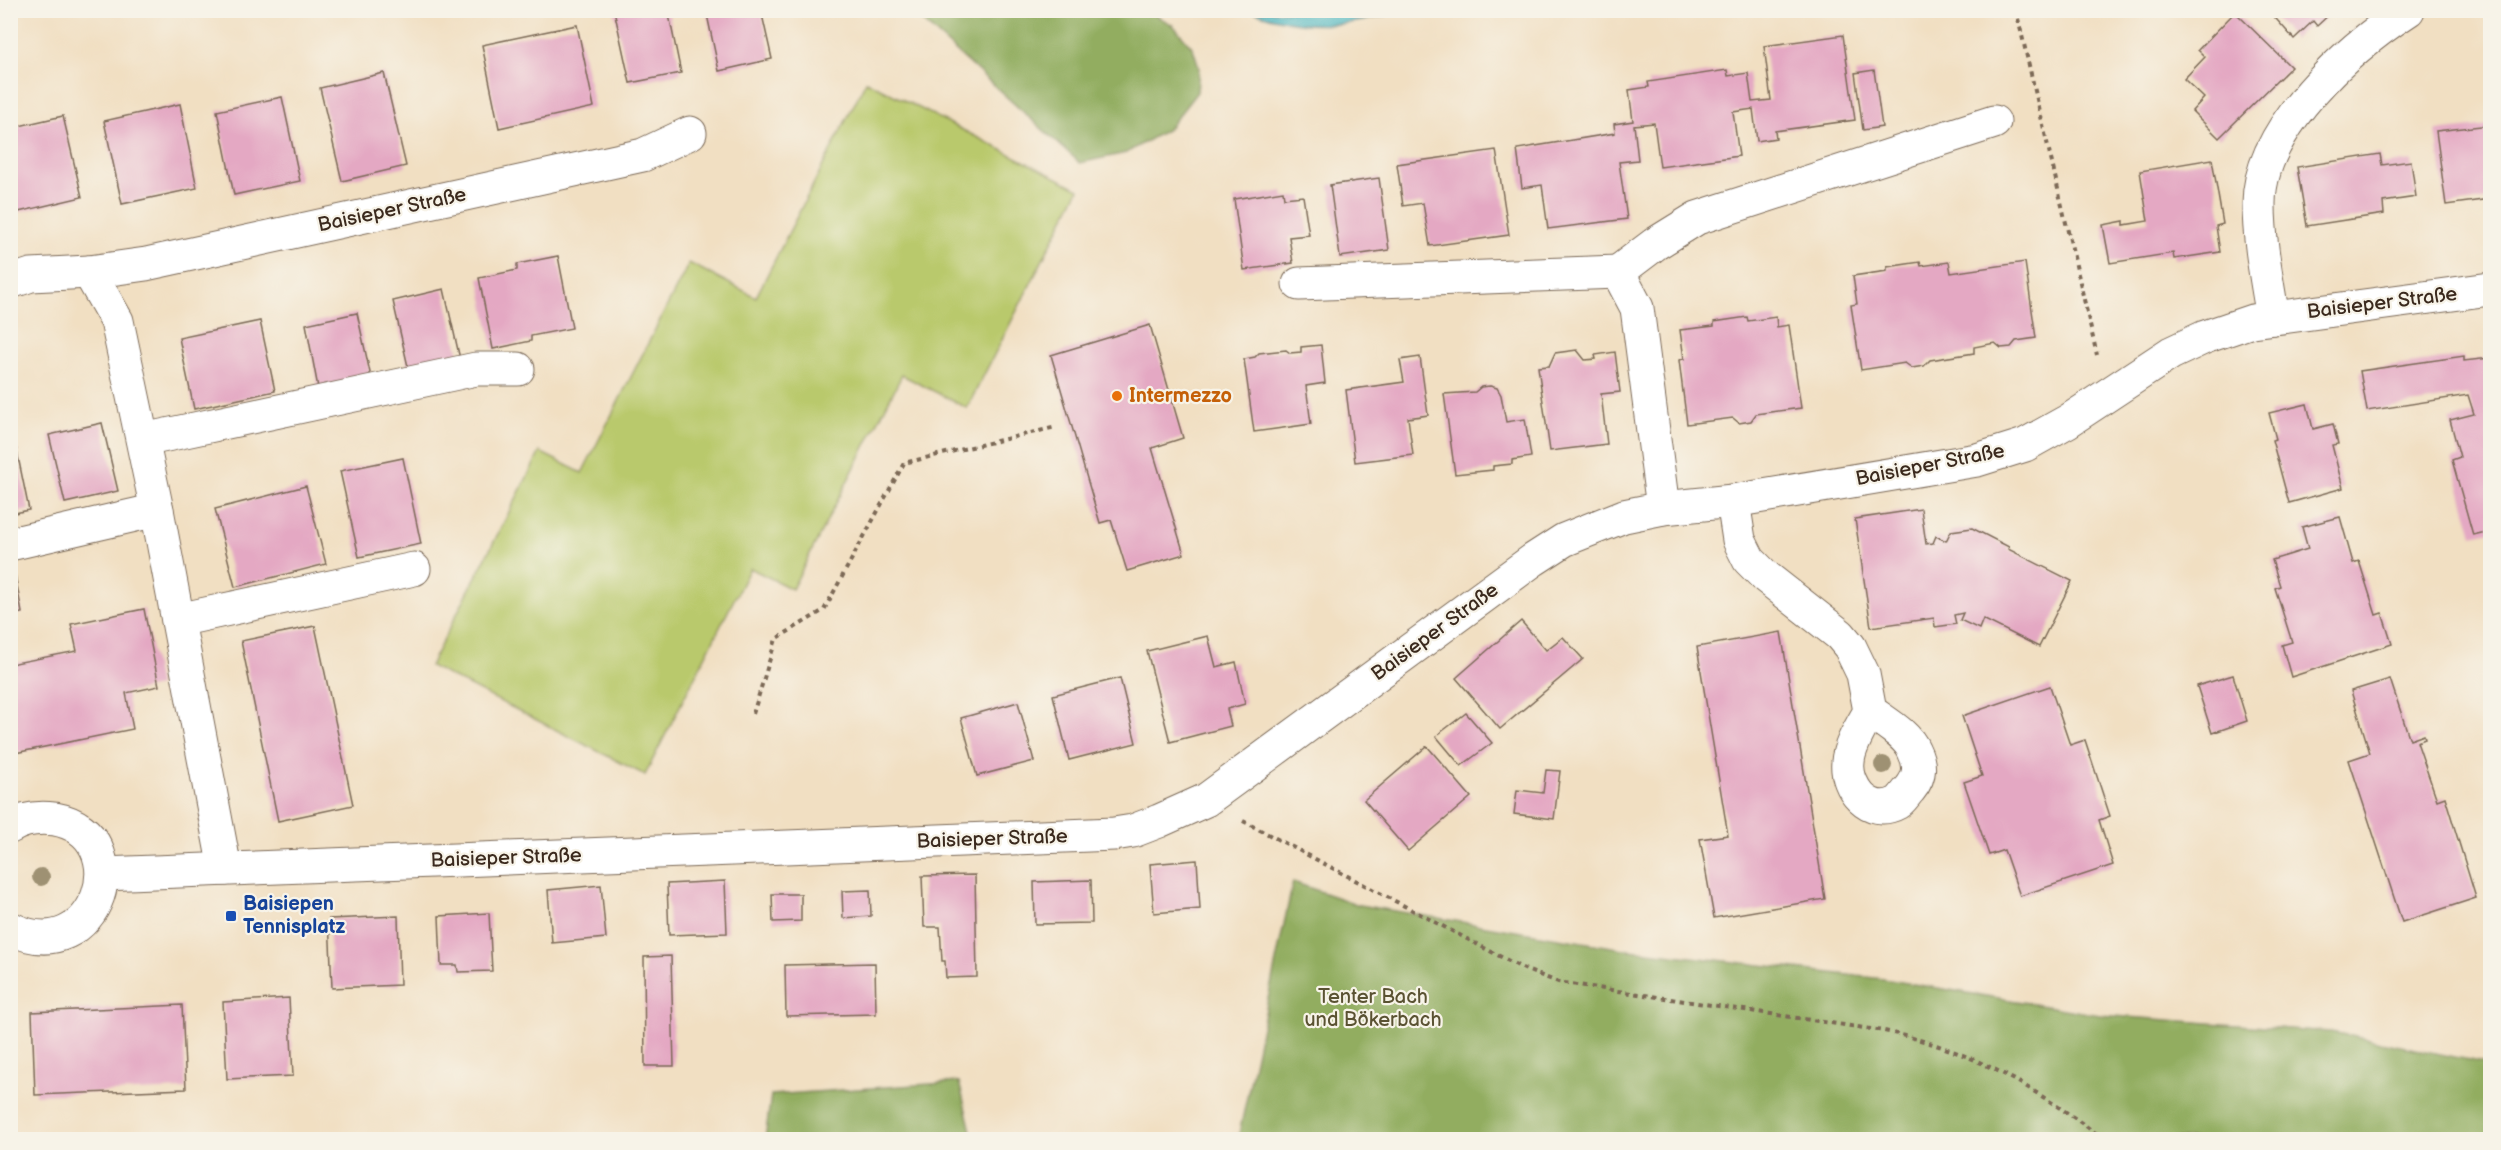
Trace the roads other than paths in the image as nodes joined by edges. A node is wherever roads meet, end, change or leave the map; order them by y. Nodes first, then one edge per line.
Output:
1 (2408, 10) edge
2 (1994, 122) dead end
3 (690, 133) dead end
4 (89, 272) junction
5 (1618, 272) junction
6 (10, 282) edge
7 (1299, 284) dead end
8 (2490, 289) edge
9 (2273, 318) junction
10 (518, 369) dead end
11 (143, 440) junction
12 (1733, 501) junction
13 (1663, 508) junction
14 (157, 510) junction
15 (10, 544) edge
16 (414, 569) dead end
17 (178, 620) junction
18 (1870, 711) dead end
19 (10, 828) edge
20 (225, 868) junction
21 (103, 874) junction
22 (10, 928) edge

1 - 9 street
2 - 5 street
3 - 4 street, Baisieper Straße
4 - 6 street, Baisieper Straße
4 - 11 street
5 - 7 street
5 - 13 street
8 - 9 street, Baisieper Straße
9 - 12 street, Baisieper Straße
10 - 11 street
11 - 14 street
12 - 13 street, Baisieper Straße
12 - 18 street
13 - 20 street, Baisieper Straße
14 - 15 street
14 - 17 street
16 - 17 street
17 - 20 street
19 - 21 street
20 - 21 street, Baisieper Straße
21 - 22 street

